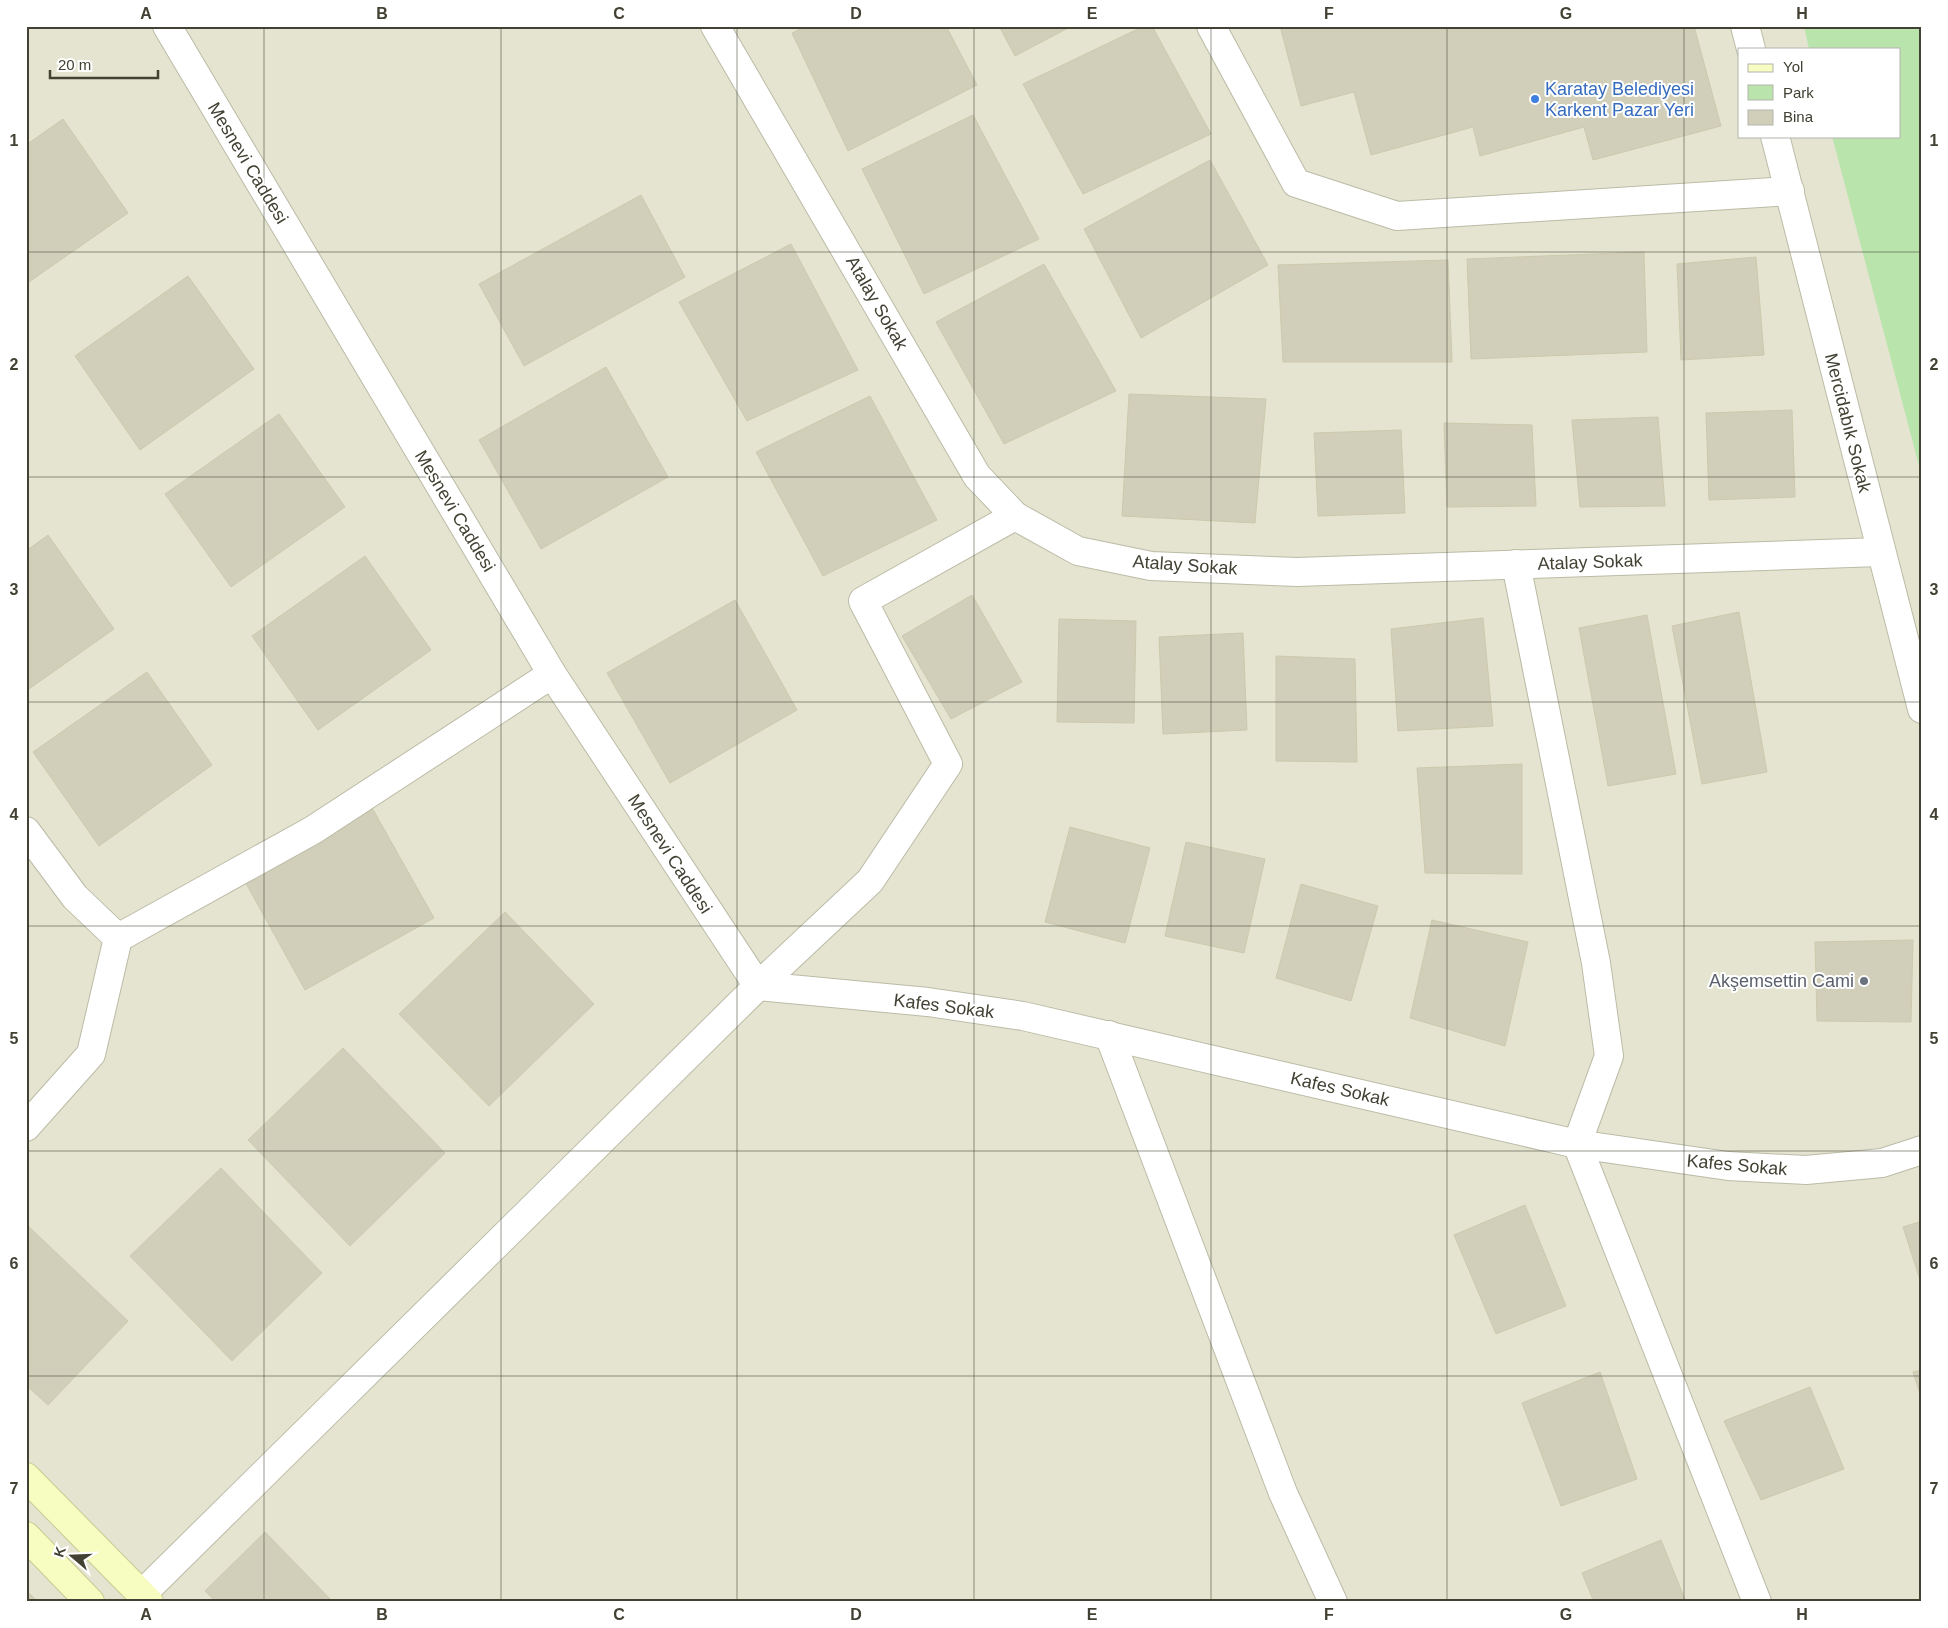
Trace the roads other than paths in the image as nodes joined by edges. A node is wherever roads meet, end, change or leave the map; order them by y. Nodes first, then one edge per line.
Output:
1 (167, 26) edge
2 (1211, 26) edge
3 (1745, 26) edge
4 (718, 27) edge
5 (1751, 48) edge
6 (1776, 138) edge
7 (1790, 191) junction
8 (1015, 516) junction
9 (1880, 552) junction
10 (1516, 564) junction
11 (552, 674) junction
12 (1922, 709) edge
13 (26, 831) edge
14 (118, 938) junction
15 (758, 986) junction
16 (1109, 1036) junction
17 (26, 1127) edge
18 (1577, 1144) junction
19 (1922, 1150) edge
20 (26, 1477) edge
21 (26, 1536) edge
22 (145, 1598) edge
23 (90, 1602) edge
24 (1333, 1602) edge
25 (1757, 1602) edge

1 - 11 street, Mesnevi Caddesi
2 - 7 street
3 - 5 street
4 - 8 street, Atalay Sokak
6 - 7 street, Mercidabık Sokak
7 - 9 street, Mercidabık Sokak
8 - 10 street, Atalay Sokak
8 - 15 street
9 - 10 street, Atalay Sokak
9 - 12 street, Mercidabık Sokak
10 - 18 street
11 - 14 street
11 - 15 street, Mesnevi Caddesi
13 - 14 street
14 - 17 street
15 - 16 street, Kafes Sokak
15 - 22 street
16 - 18 street, Kafes Sokak
16 - 24 street
18 - 19 street, Kafes Sokak
18 - 25 street
20 - 22 main road
21 - 23 main road

